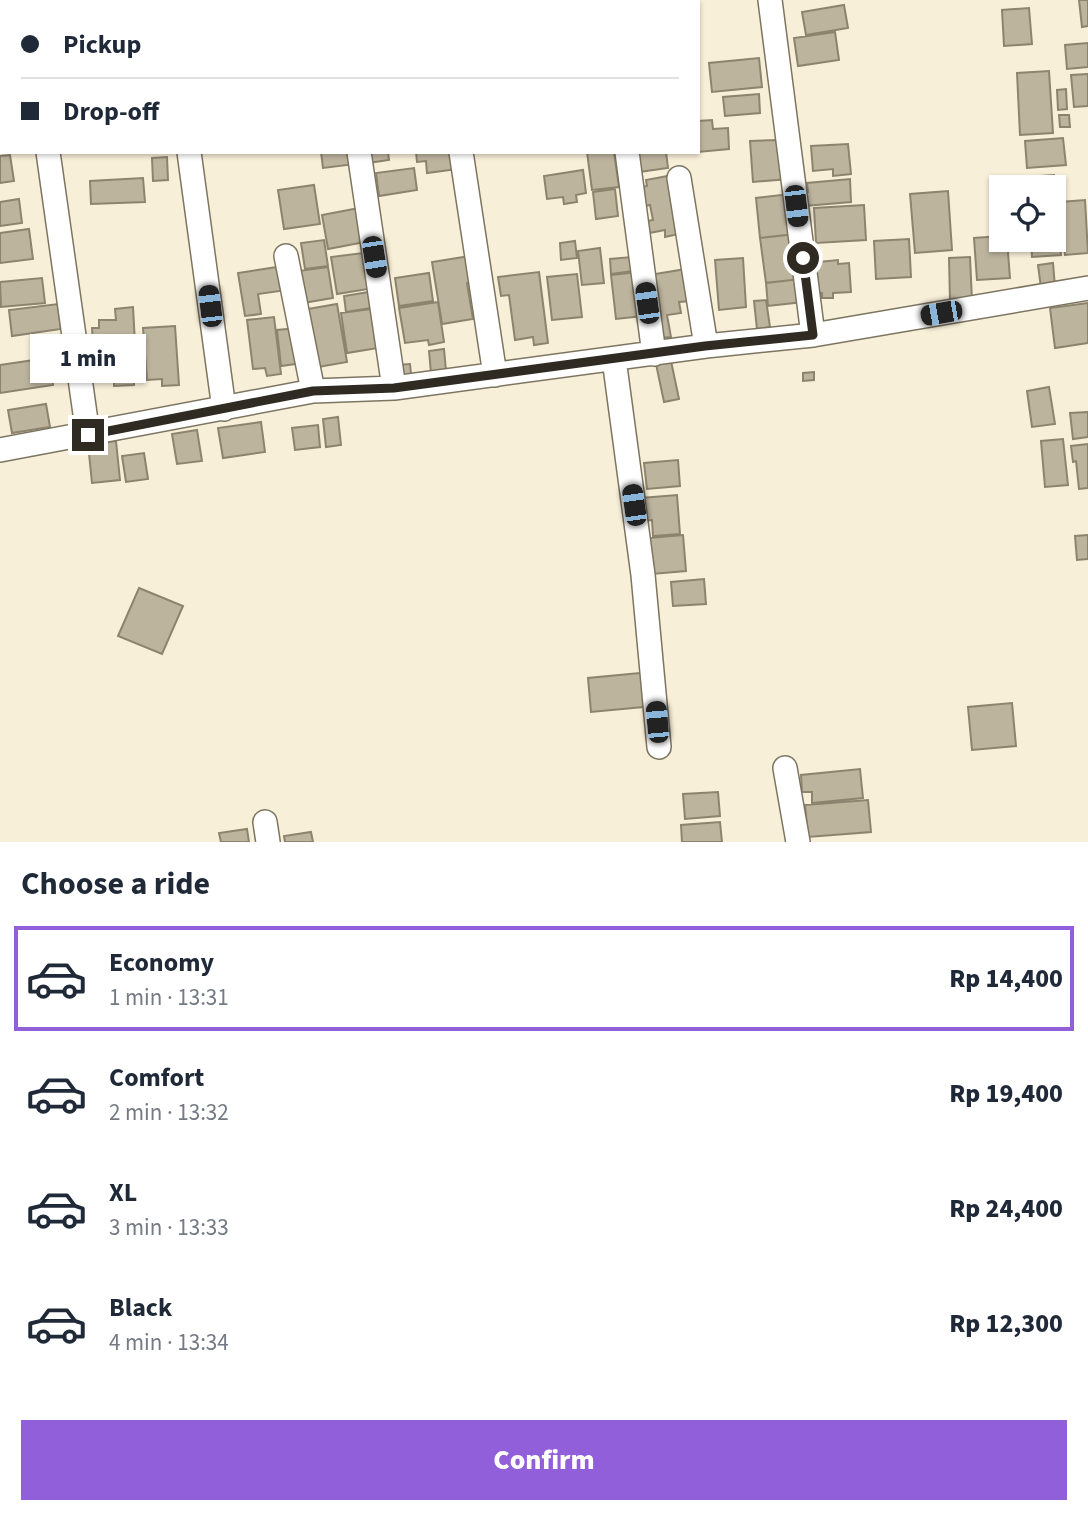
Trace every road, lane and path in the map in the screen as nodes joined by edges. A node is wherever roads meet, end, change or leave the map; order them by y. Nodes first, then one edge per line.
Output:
1 (769, 0) edge
2 (48, 154) edge
3 (189, 154) edge
4 (359, 154) edge
5 (461, 154) edge
6 (627, 154) edge
7 (679, 178) dead end
8 (286, 256) dead end
9 (1088, 288) edge
10 (813, 335) junction
11 (705, 346) junction
12 (654, 354) junction
13 (614, 359) junction
14 (495, 375) junction
15 (394, 388) junction
16 (313, 391) junction
17 (224, 409) junction
18 (88, 435) junction
19 (0, 450) edge
20 (659, 747) dead end
21 (785, 768) dead end
22 (798, 842) edge

1 - 10 street
2 - 18 street
3 - 17 street
4 - 15 street
5 - 14 street
6 - 12 street
7 - 11 street
8 - 16 street
9 - 10 street
10 - 11 street
11 - 12 street
12 - 13 street
13 - 14 street
13 - 20 street
14 - 15 street
15 - 16 street
16 - 17 street
17 - 18 street
18 - 19 street
21 - 22 street

